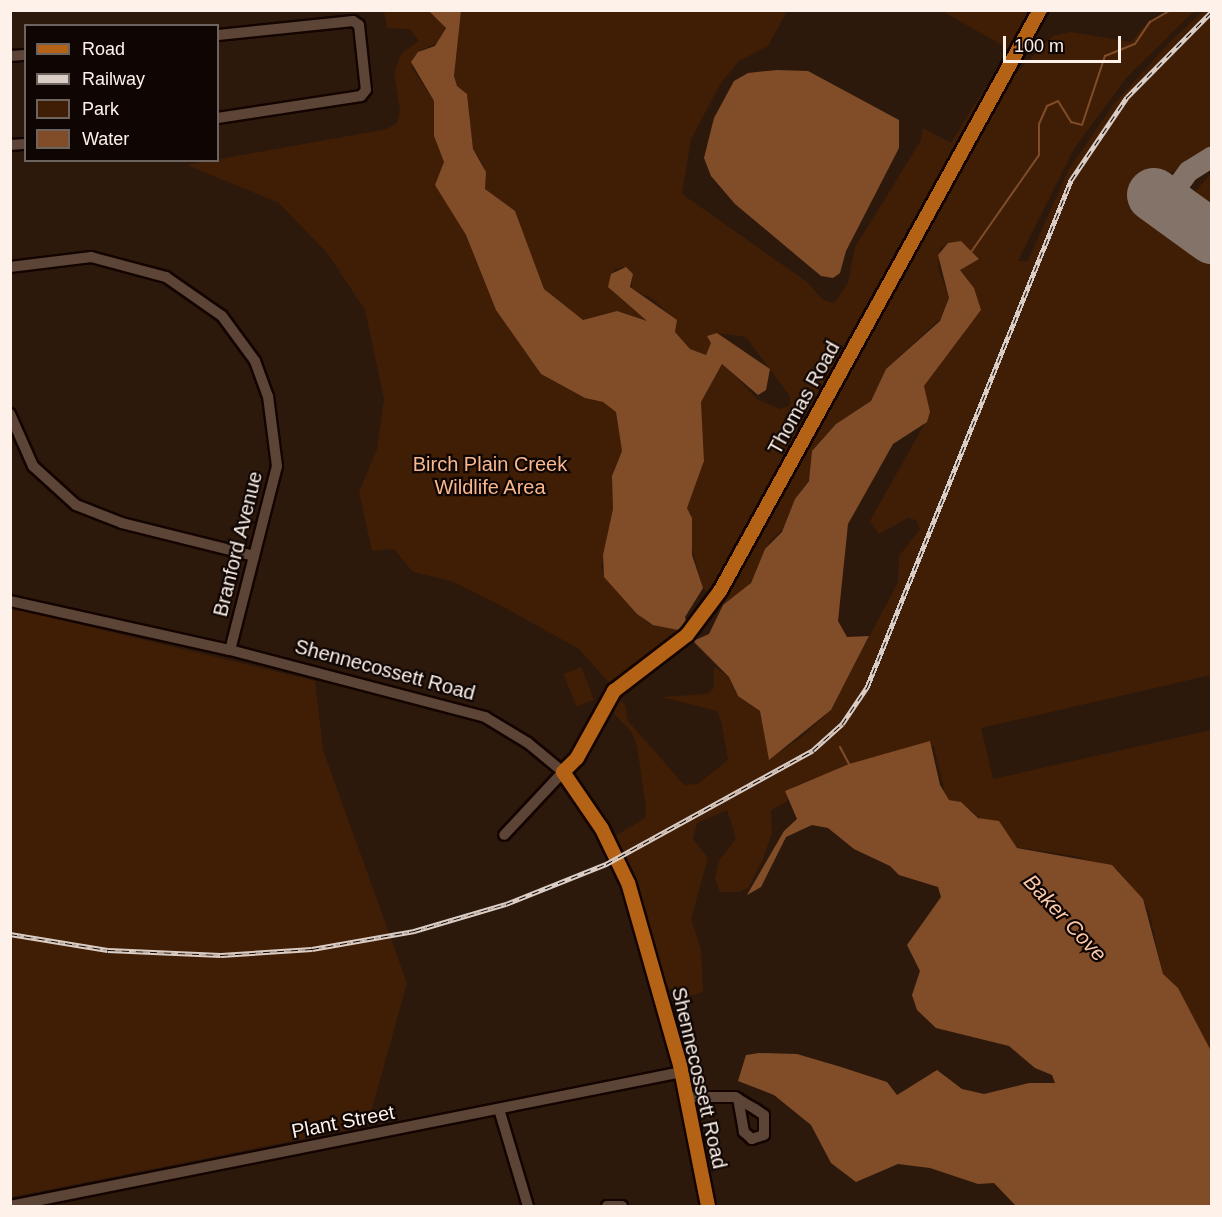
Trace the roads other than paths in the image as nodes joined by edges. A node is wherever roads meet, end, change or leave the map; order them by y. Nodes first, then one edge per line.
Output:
1 (1040, 10) edge
2 (219, 35) edge
3 (219, 118) edge
4 (23, 265) junction
5 (10, 267) edge
6 (10, 277) edge
7 (10, 414) edge
8 (254, 556) junction
9 (10, 601) edge
10 (230, 650) junction
11 (563, 772) junction
12 (504, 835) dead end
13 (682, 1072) junction
14 (685, 1097) junction
15 (738, 1099) dead end
16 (499, 1109) junction
17 (10, 1206) edge
18 (528, 1206) edge
19 (608, 1206) edge
20 (622, 1206) edge
21 (708, 1206) edge

1 - 11 main road, Thomas Road
2 - 3 street
4 - 5 street, Branford Avenue
4 - 6 street
4 - 8 street, Branford Avenue
7 - 8 street
8 - 10 street, Branford Avenue
9 - 10 street, Shennecossett Road
10 - 11 street, Shennecossett Road
11 - 12 street
11 - 13 main road, Shennecossett Road
13 - 14 main road, Shennecossett Road
13 - 16 street, Plant Street
14 - 15 street
14 - 21 main road, Shennecossett Road
16 - 17 street, Plant Street
16 - 18 street
19 - 20 street

